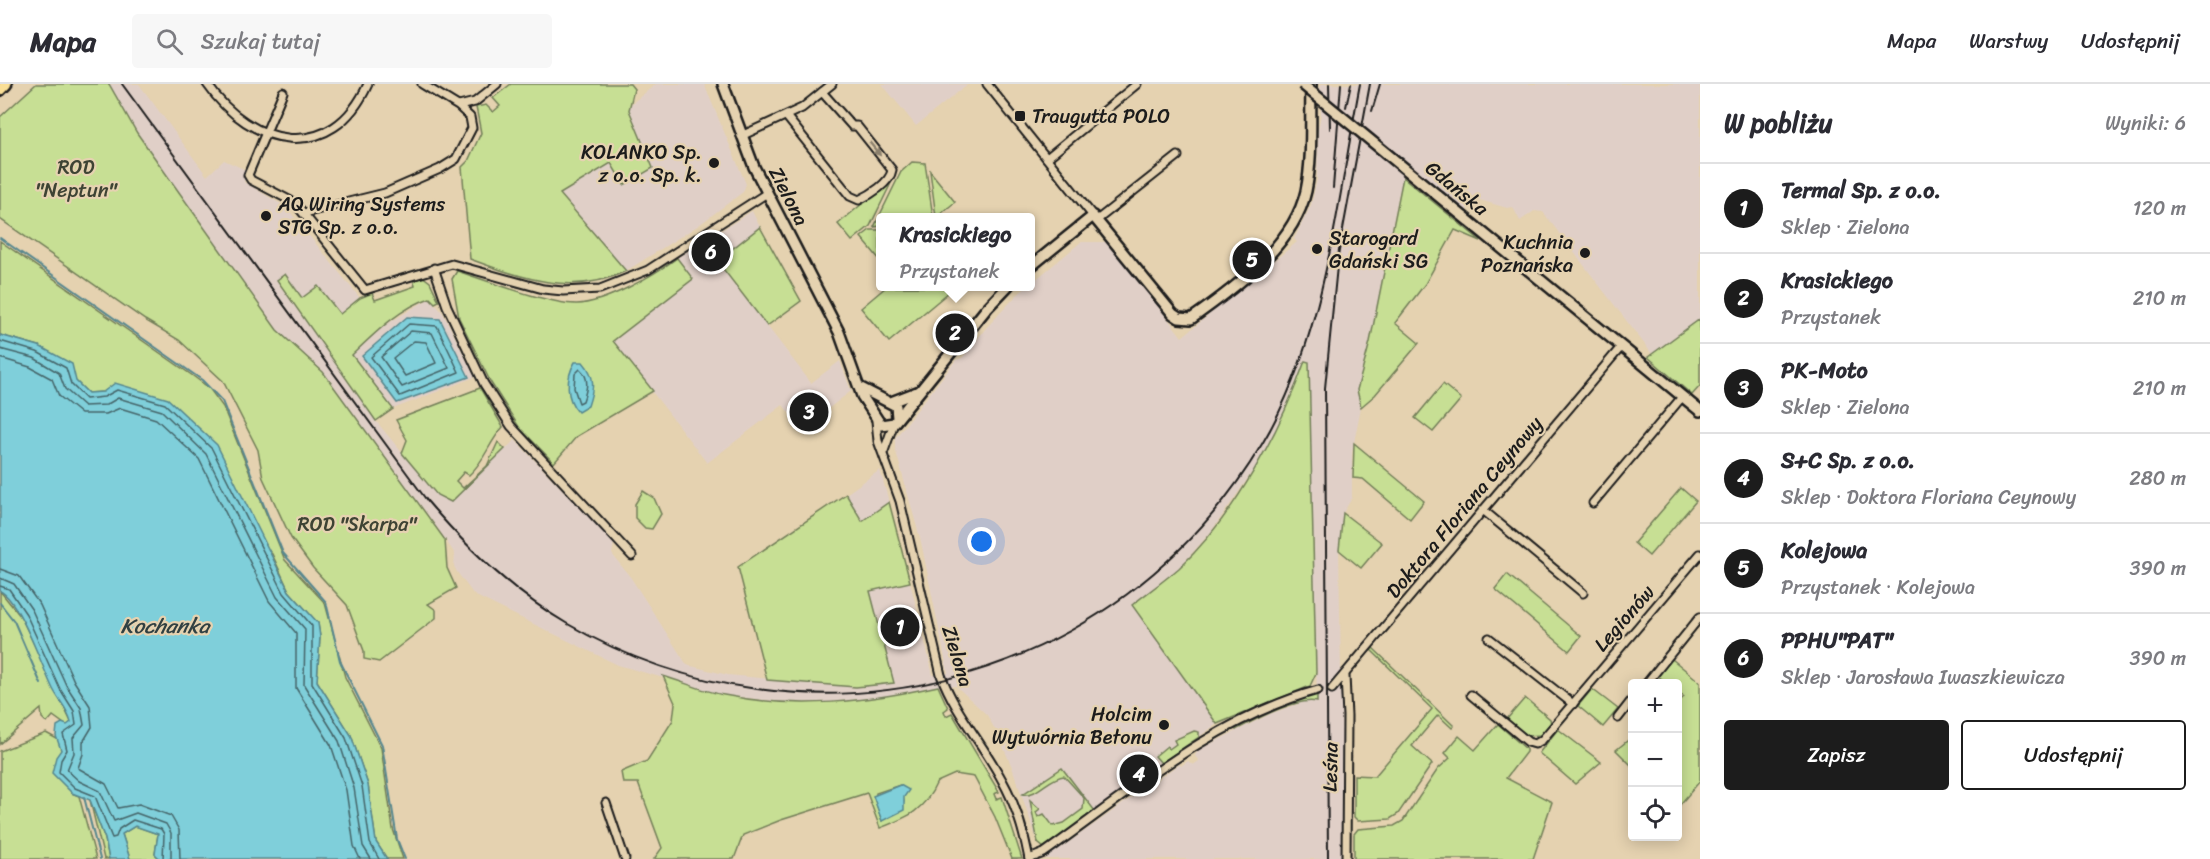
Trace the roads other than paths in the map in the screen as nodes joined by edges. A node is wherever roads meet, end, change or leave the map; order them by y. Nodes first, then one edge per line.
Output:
1 (6, 84) edge
2 (207, 84) edge
3 (368, 84) edge
4 (422, 84) edge
5 (437, 84) edge
6 (497, 84) edge
7 (723, 84) edge
8 (832, 84) edge
9 (987, 84) edge
10 (1137, 84) edge
11 (1302, 84) edge
12 (1311, 84) edge
13 (0, 90) edge
14 (431, 90) junction
15 (283, 92) dead end
16 (822, 92) junction
17 (458, 106) junction
18 (786, 116) junction
19 (265, 134) junction
20 (741, 136) junction
21 (1178, 156) dead end
22 (1047, 159) junction
23 (767, 194) junction
24 (304, 213) junction
25 (1095, 218) junction
26 (1035, 263) edge
27 (434, 268) junction
28 (1004, 291) edge
29 (1621, 346) junction
30 (861, 388) junction
31 (917, 392) junction
32 (1682, 397) junction
33 (888, 402) junction
34 (1700, 411) edge
35 (875, 418) junction
36 (895, 421) junction
37 (884, 451) junction
38 (1593, 503) dead end
39 (1484, 510) junction
40 (1700, 554) edge
41 (632, 556) dead end
42 (1583, 593) dead end
43 (1700, 617) edge
44 (1489, 638) dead end
45 (1345, 676) junction
46 (1650, 679) edge
47 (1332, 689) dead end
48 (1318, 690) dead end
49 (1471, 695) dead end
50 (1573, 704) junction
51 (1628, 705) edge
52 (1618, 718) dead end
53 (606, 803) dead end
54 (625, 859) edge
55 (1029, 859) edge
56 (1346, 859) edge

1 - 13 main road
2 - 19 street
3 - 19 street
4 - 14 street
5 - 14 street
6 - 17 street
7 - 20 street, Zielona
8 - 16 street
9 - 22 street
10 - 22 street
11 - 29 street, Gdańska, bridge
12 - 25 street
14 - 17 street
15 - 19 street
16 - 18 street
16 -> 18 street
17 - 24 street
18 - 20 street
19 - 24 street
20 - 23 street, Zielona
21 - 25 street
22 - 25 street
23 - 27 street
23 - 30 street, Zielona
24 - 27 street
25 - 26 street
27 - 41 street
28 - 31 street
29 - 32 street, Gdańska
29 - 39 street, Doktora Floriana Ceynowy
30 - 33 street
30 - 35 street, Zielona
31 - 33 street
31 - 36 street
32 - 34 street, Gdańska
32 - 38 street
33 - 35 street
33 - 36 street
35 - 36 street
35 - 37 street, Zielona
36 - 37 street
37 - 55 street, Zielona
39 - 42 street
39 - 45 street, Doktora Floriana Ceynowy
40 - 50 street, Legionów
43 - 46 street
44 - 50 street
45 - 47 street, Doktora Floriana Ceynowy
45 - 56 street, Leśna
48 - 55 street
49 - 50 street, Legionów
51 - 52 street
53 - 54 street

